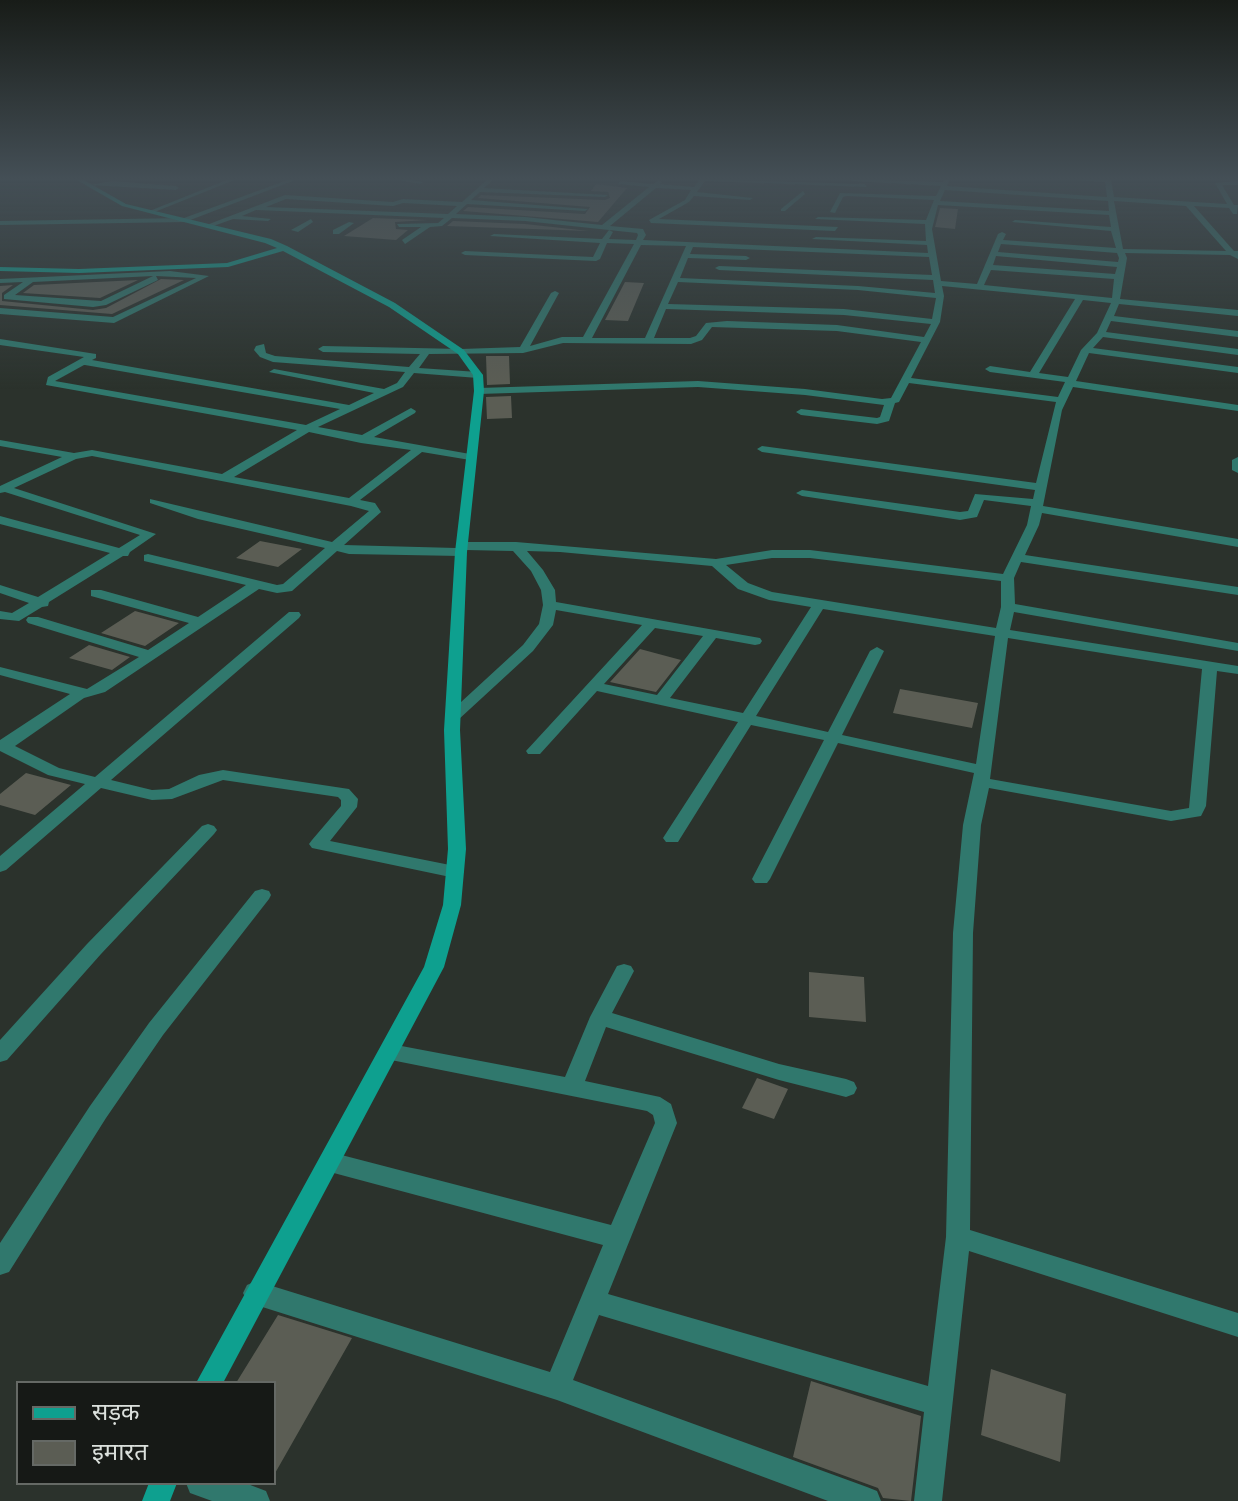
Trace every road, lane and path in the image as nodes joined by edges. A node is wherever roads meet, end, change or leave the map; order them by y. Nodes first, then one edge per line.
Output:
1 (281, 249) edge
2 (286, 249) edge
3 (601, 249) edge
4 (635, 249) edge
5 (688, 249) edge
6 (788, 249) edge
7 (932, 249) edge
8 (996, 249) edge
9 (1095, 249) edge
10 (1121, 251) junction
11 (1198, 252) junction
12 (465, 253) dead end
13 (994, 254) junction
14 (933, 255) junction
15 (1236, 255) edge
16 (685, 256) junction
17 (761, 259) dead end
18 (922, 265) dead end
19 (1121, 265) junction
20 (935, 266) junction
21 (1201, 266) dead end
22 (988, 267) junction
23 (716, 268) dead end
24 (0, 269) edge
25 (1036, 271) junction
26 (84, 274) junction
27 (159, 274) junction
28 (1118, 277) junction
29 (33, 280) junction
30 (675, 280) junction
31 (0, 281) edge
32 (938, 281) junction
33 (979, 288) junction
34 (555, 293) dead end
35 (1032, 294) junction
36 (940, 296) junction
37 (1080, 298) junction
38 (1116, 302) junction
39 (663, 306) junction
40 (0, 311) edge
41 (844, 312) junction
42 (1238, 313) edge
43 (1109, 318) junction
44 (936, 322) junction
45 (837, 328) junction
46 (1101, 334) junction
47 (1238, 334) edge
48 (586, 340) junction
49 (926, 340) junction
50 (648, 341) junction
51 (0, 342) edge
52 (261, 346) dead end
53 (323, 349) dead end
54 (523, 350) junction
55 (1086, 350) junction
56 (426, 352) junction
57 (461, 352) junction
58 (1238, 352) edge
59 (85, 362) junction
60 (990, 369) dead end
61 (1238, 370) edge
62 (411, 371) junction
63 (274, 372) dead end
64 (1033, 375) junction
65 (904, 380) junction
66 (1070, 382) junction
67 (478, 383) junction
68 (386, 392) junction
69 (1061, 400) junction
70 (890, 402) junction
71 (349, 408) junction
72 (1238, 408) edge
73 (411, 411) dead end
74 (801, 412) dead end
75 (306, 429) junction
76 (361, 440) junction
77 (0, 443) edge
78 (762, 449) dead end
79 (418, 450) junction
80 (73, 456) junction
81 (470, 457) junction
82 (1238, 460) edge
83 (1238, 470) edge
84 (224, 478) junction
85 (1, 486) edge
86 (1041, 487) junction
87 (802, 493) dead end
88 (154, 501) dead end
89 (351, 502) junction
90 (1037, 506) junction
91 (0, 520) edge
92 (1238, 543) edge
93 (516, 546) junction
94 (336, 547) junction
95 (461, 549) junction
96 (124, 553) junction
97 (148, 558) dead end
98 (1018, 558) junction
99 (716, 563) junction
100 (1007, 578) junction
101 (257, 584) junction
102 (0, 589) edge
103 (1238, 591) edge
104 (96, 593) dead end
105 (43, 603) junction
106 (820, 603) junction
107 (550, 605) junction
108 (1008, 607) junction
109 (0, 615) edge
110 (294, 615) dead end
111 (33, 620) dead end
112 (199, 622) junction
113 (652, 623) junction
114 (1002, 633) junction
115 (712, 634) junction
116 (755, 641) dead end
117 (1238, 647) edge
118 (877, 651) dead end
119 (149, 655) junction
120 (1210, 665) junction
121 (1238, 670) edge
122 (0, 671) edge
123 (595, 686) junction
124 (81, 693) junction
125 (660, 701) junction
126 (453, 717) junction
127 (747, 721) junction
128 (834, 740) junction
129 (2, 746) edge
130 (534, 751) dead end
131 (982, 776) junction
132 (97, 782) junction
133 (208, 830) dead end
134 (672, 838) dead end
135 (0, 866) edge
136 (455, 872) junction
137 (761, 879) dead end
138 (262, 895) dead end
139 (624, 971) dead end
140 (600, 1017) junction
141 (10, 1029) edge
142 (391, 1052) junction
143 (0, 1054) edge
144 (572, 1086) junction
145 (846, 1088) dead end
146 (330, 1162) junction
147 (958, 1237) junction
148 (619, 1238) junction
149 (0, 1264) edge
150 (256, 1293) junction
151 (592, 1301) junction
152 (1238, 1325) edge
153 (210, 1381) edge
154 (557, 1387) junction
155 (941, 1403) junction
156 (206, 1485) edge
157 (256, 1501) edge
158 (867, 1501) edge
159 (928, 1501) edge

1 - 26 street
2 - 57 street
3 - 12 street
4 - 48 street
5 - 16 street
6 - 14 street
7 - 14 street
8 - 13 street
9 - 10 street
10 - 11 street
10 - 19 street
11 - 15 street
11 - 21 street
13 - 19 street
13 - 22 street
14 - 20 street
16 - 17 street
16 - 30 street
18 - 20 street
19 - 28 street
20 - 32 street
22 - 25 street
22 - 33 street
23 - 32 street
24 - 26 street
25 - 28 street
25 - 35 street
26 - 27 street
26 - 29 street
27 - 29 street
27 - 40 street
28 - 38 street
29 - 31 street
30 - 36 street
30 - 39 street
32 - 33 street
32 - 36 street
33 - 35 street
34 - 54 street
35 - 37 street
36 - 44 street
37 - 38 street
37 - 64 street
38 - 42 street
38 - 43 street
39 - 41 street
39 - 50 street
41 - 44 street
41 - 45 street
43 - 46 street
43 - 47 street
44 - 49 street
45 - 49 street
45 - 50 street
46 - 55 street
46 - 58 street
48 - 50 street
48 - 54 street
49 - 65 street
51 - 59 street
52 - 62 street
53 - 56 street
54 - 57 street
55 - 61 street
55 - 66 street
56 - 57 street
56 - 62 street
57 - 67 street
59 - 71 street
59 - 75 street
60 - 64 street
62 - 67 street
62 - 68 street
63 - 68 street
64 - 66 street
65 - 69 street
65 - 70 street
66 - 69 street
66 - 72 street
67 - 70 street
67 - 81 street
68 - 71 street
69 - 86 street
70 - 74 street
71 - 75 street
73 - 76 street
75 - 76 street
75 - 84 street
76 - 79 street
77 - 80 street
78 - 86 street
79 - 81 street
79 - 89 street
80 - 84 street
80 - 85 street
81 - 95 street
82 - 83 street
84 - 89 street
85 - 96 street
86 - 90 street
87 - 90 street
88 - 94 street
89 - 94 street
90 - 92 street
90 - 98 street
91 - 96 street
93 - 95 street
93 - 99 street
93 - 107 street
94 - 95 street
94 - 101 street
95 - 126 street
96 - 105 street
97 - 101 street
98 - 100 street
98 - 103 street
99 - 100 street
99 - 106 street
100 - 108 street
101 - 112 street
102 - 105 street
104 - 112 street
105 - 109 street
106 - 114 street
106 - 127 street
107 - 113 street
107 - 126 street
108 - 114 street
108 - 117 street
110 - 132 street
111 - 119 street
112 - 119 street
113 - 115 street
113 - 123 street
114 - 120 street
114 - 131 street
115 - 116 street
115 - 125 street
118 - 128 street
119 - 124 street
120 - 121 street
120 - 131 street
122 - 124 street
123 - 125 street
123 - 130 street
124 - 129 street
125 - 127 street
126 - 136 street
127 - 128 street
127 - 134 street
128 - 131 street
128 - 137 street
129 - 132 street
131 - 147 street
132 - 135 street
132 - 136 street
133 - 141 street
136 - 142 street
138 - 149 street
139 - 140 street
140 - 144 street
140 - 145 street
141 - 143 street
142 - 144 street
142 - 146 street
144 - 148 street
146 - 148 street
146 - 150 street
147 - 152 street
147 - 155 street
148 - 151 street
150 - 153 street
150 - 154 street
151 - 154 street
151 - 155 street
154 - 158 street
155 - 159 street
156 - 157 street

